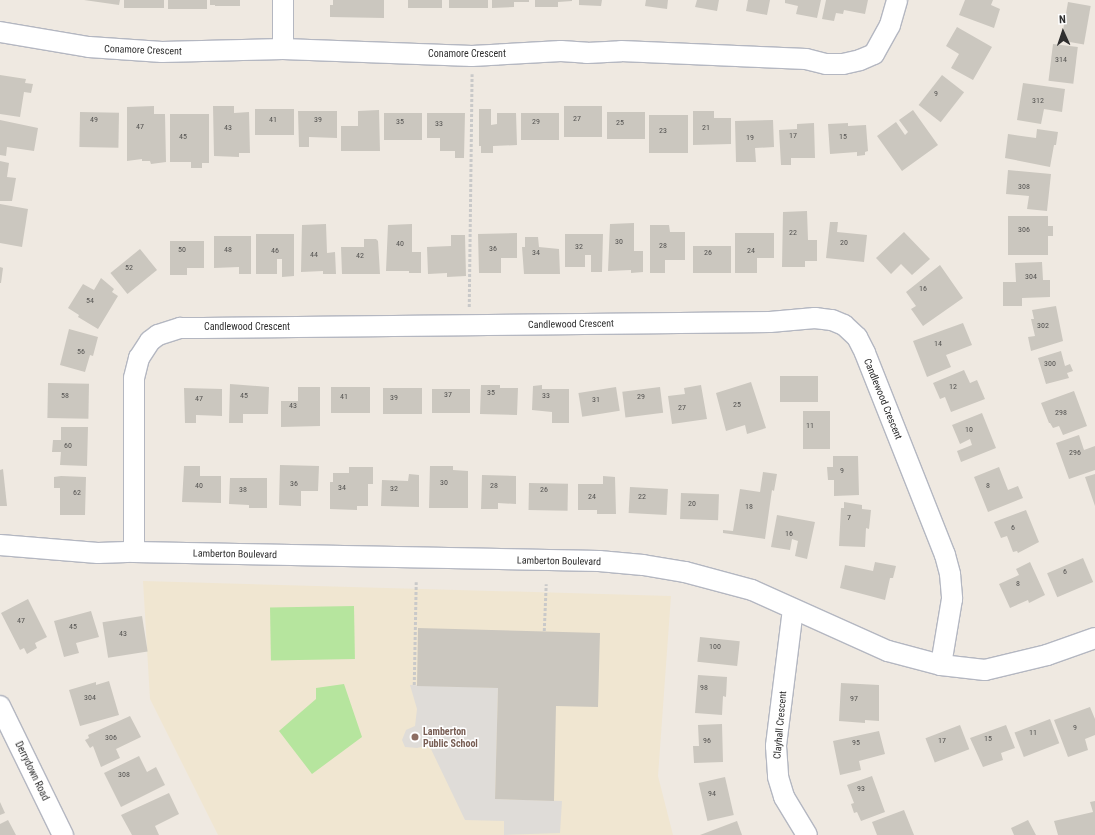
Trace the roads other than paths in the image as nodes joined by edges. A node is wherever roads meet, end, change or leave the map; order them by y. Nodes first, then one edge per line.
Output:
1 (283, 0) edge
2 (897, 0) edge
3 (0, 32) edge
4 (283, 49) junction
5 (0, 546) edge
6 (134, 552) junction
7 (793, 609) junction
8 (1095, 638) edge
9 (941, 665) junction
10 (0, 706) edge
11 (5, 731) edge
12 (63, 835) edge
13 (807, 835) edge

1 - 4 street
2 - 4 street, Conamore Crescent
3 - 4 street, Conamore Crescent
5 - 6 street, Lamberton Boulevard
6 - 7 street, Lamberton Boulevard
6 - 9 street, Candlewood Crescent
7 - 9 street, Lamberton Boulevard
7 - 13 street, Clayhall Crescent
8 - 9 street, Lamberton Boulevard
10 - 11 street, Derrydown Road
11 - 12 street, Derrydown Road

